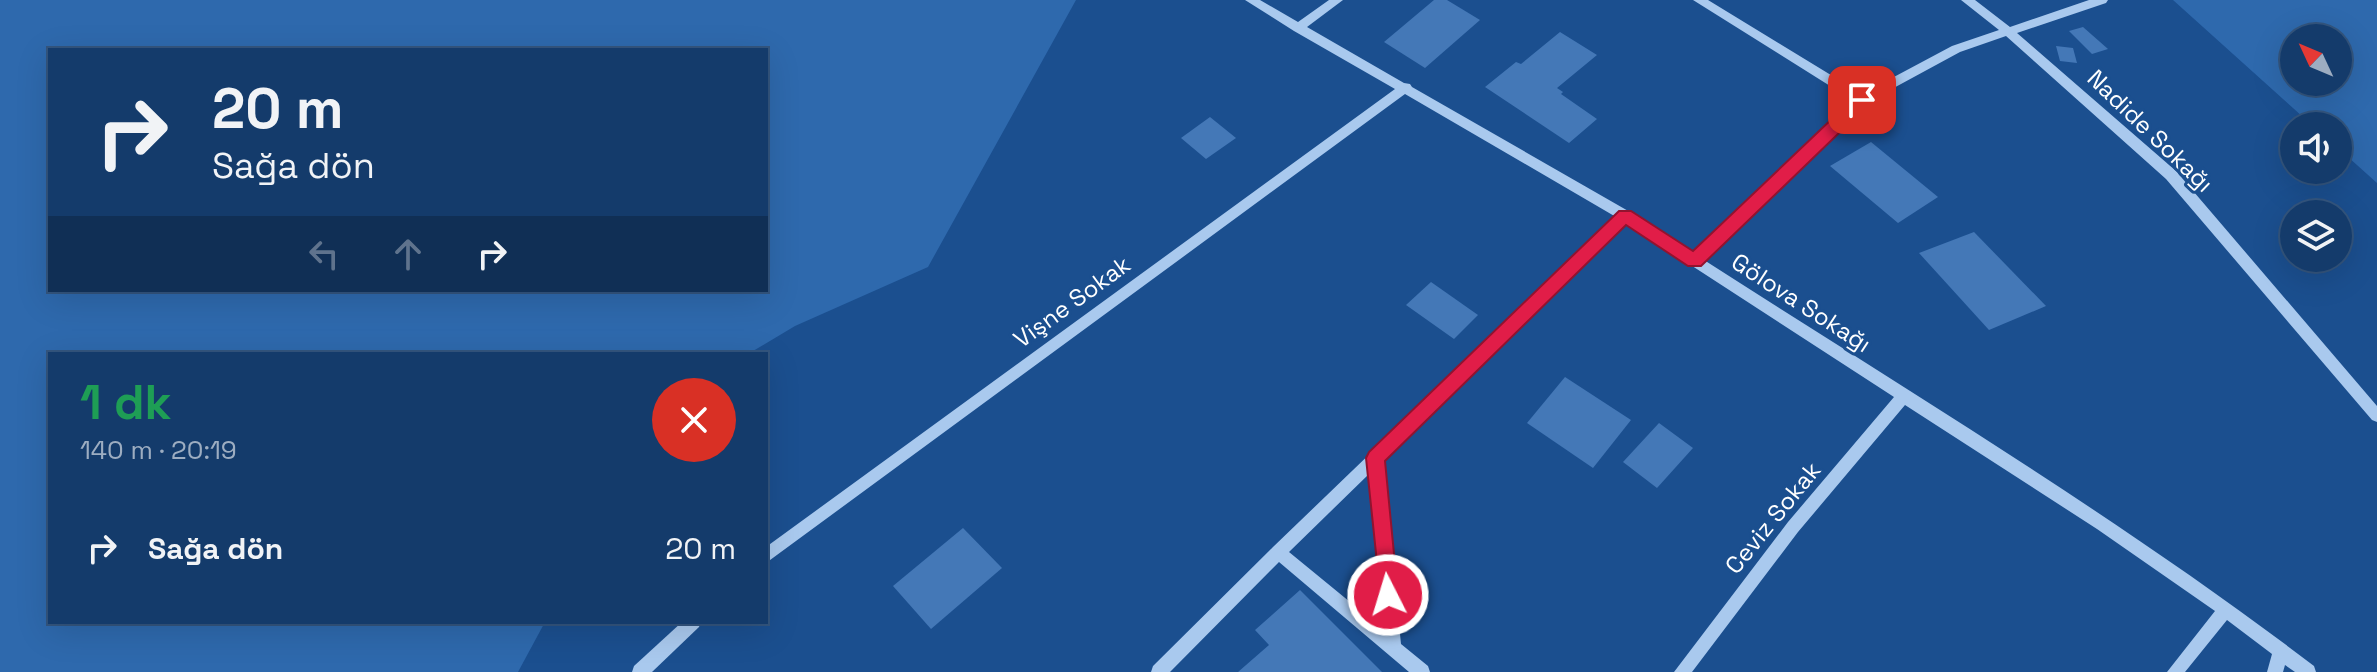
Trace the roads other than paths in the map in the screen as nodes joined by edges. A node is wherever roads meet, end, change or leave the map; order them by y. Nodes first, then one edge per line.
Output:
1 (1251, 0) edge
2 (1337, 0) edge
3 (1699, 0) edge
4 (1967, 0) edge
5 (2102, 0) edge
6 (1298, 28) junction
7 (2009, 32) junction
8 (1406, 87) junction
9 (1862, 100) junction
10 (1625, 216) junction
11 (1694, 261) junction
12 (1904, 396) junction
13 (2377, 416) edge
14 (1375, 458) junction
15 (1278, 552) junction
16 (768, 555) edge
17 (2226, 609) junction
18 (691, 624) edge
19 (1393, 649) junction
20 (2281, 651) junction
21 (640, 672) edge
22 (1159, 672) edge
23 (1422, 672) edge
24 (1682, 672) edge
25 (2175, 672) edge
26 (2275, 672) edge
27 (2308, 672) edge

1 - 6 street, Gölova Sokağı
2 - 6 street
3 - 9 street
4 - 7 street, Nadide Sokağı
5 - 7 street
6 - 8 street, Gölova Sokağı
7 - 9 street
7 - 13 street, Nadide Sokağı
8 - 10 street, Gölova Sokağı
8 - 16 street, Vişne Sokak
9 - 11 street
10 - 11 street, Gölova Sokağı
10 - 14 street
11 - 12 street, Gölova Sokağı
12 - 17 street, Gölova Sokağı
12 - 24 street, Ceviz Sokak
14 - 15 street
14 - 19 street
15 - 19 street
15 - 22 street
17 - 20 street, Gölova Sokağı
17 - 25 street
18 - 21 street
19 - 23 street
20 - 26 street
20 - 27 street, Gölova Sokağı

